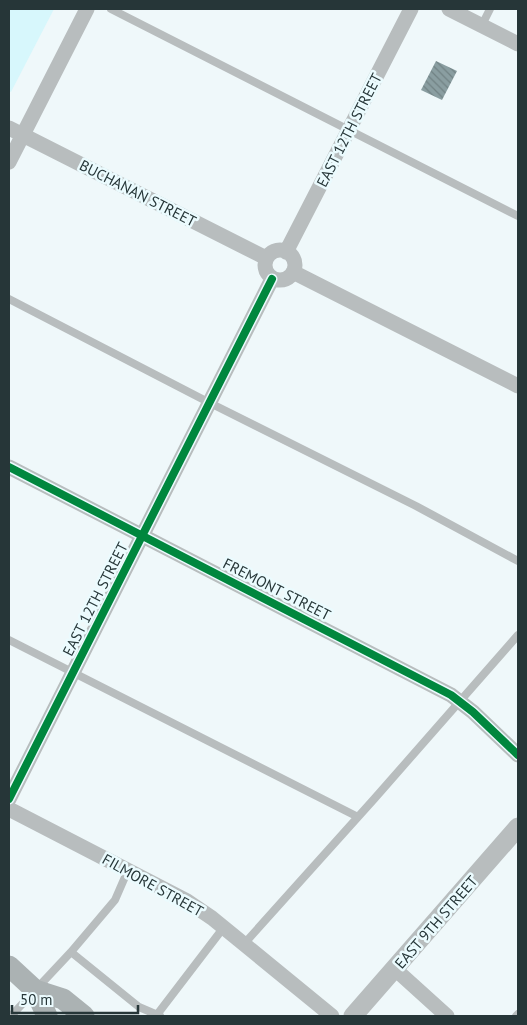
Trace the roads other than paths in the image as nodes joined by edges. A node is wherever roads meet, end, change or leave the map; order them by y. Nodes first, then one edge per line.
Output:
1 (87, 9) edge
2 (111, 9) edge
3 (411, 9) edge
4 (449, 9) edge
5 (490, 9) edge
6 (482, 25) junction
7 (518, 44) edge
8 (349, 129) junction
9 (16, 132) edge
10 (9, 162) edge
11 (518, 216) edge
12 (286, 252) junction
13 (266, 258) junction
14 (293, 272) junction
15 (272, 279) junction
16 (9, 299) edge
17 (518, 386) edge
18 (210, 403) junction
19 (9, 467) edge
20 (143, 535) junction
21 (518, 561) edge
22 (518, 635) edge
23 (9, 640) edge
24 (73, 672) junction
25 (459, 701) junction
26 (518, 755) edge
27 (9, 799) edge
28 (9, 809) edge
29 (358, 817) junction
30 (518, 827) edge
31 (128, 870) junction
32 (224, 927) junction
33 (244, 944) junction
34 (71, 952) junction
35 (9, 966) edge
36 (395, 969) junction
37 (35, 990) junction
38 (11, 1016) edge
39 (46, 1016) edge
40 (84, 1016) edge
41 (158, 1016) edge
42 (332, 1016) edge
43 (353, 1016) edge
44 (447, 1016) edge

1 - 9 street
2 - 8 lane
3 - 8 street, EAST 12TH STREET
4 - 6 street
5 - 6 lane
6 - 7 street
8 - 11 lane
8 - 12 street, EAST 12TH STREET
9 - 10 street
9 - 13 street, BUCHANAN STREET
12 - 13 street
12 - 14 street
13 - 15 street
14 - 15 street
14 - 17 street
15 - 18 street, EAST 12TH STREET
16 - 18 lane
18 - 20 street, EAST 12TH STREET
18 - 21 lane
19 - 20 street, FREMONT STREET
20 - 24 street, EAST 12TH STREET
20 - 25 street, FREMONT STREET
22 - 25 lane
23 - 24 lane
24 - 27 street, EAST 12TH STREET
24 - 29 lane
25 - 26 street, FREMONT STREET
25 - 29 lane
28 - 31 street, FILMORE STREET
29 - 33 lane
30 - 36 street, EAST 9TH STREET
31 - 32 street, FILMORE STREET
31 - 34 lane
32 - 33 street, FILMORE STREET
32 - 41 lane
33 - 42 street, FILMORE STREET
34 - 37 lane
34 - 41 lane
35 - 37 main road
36 - 43 street, EAST 9TH STREET
36 - 44 street
37 - 38 lane
37 - 39 main road
37 - 40 main road

